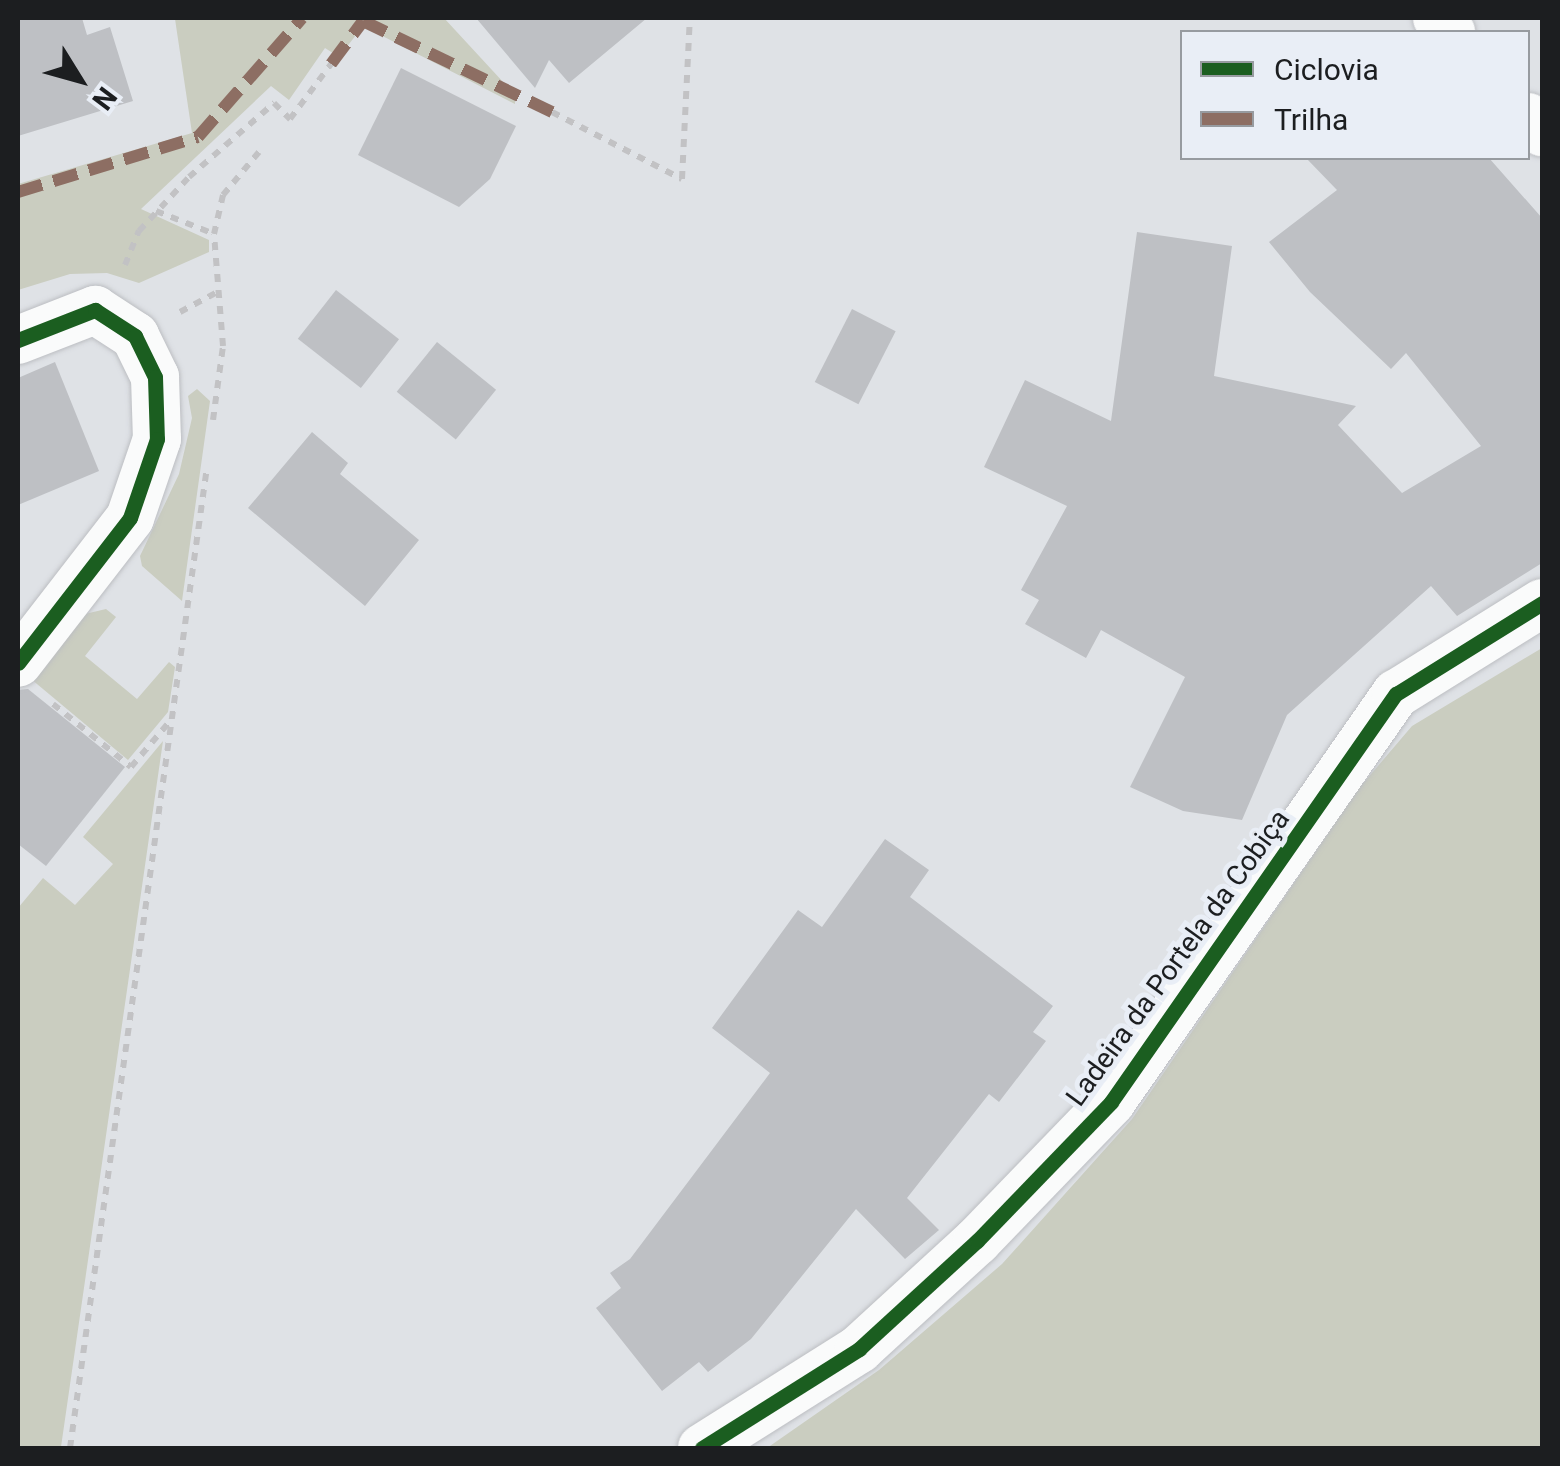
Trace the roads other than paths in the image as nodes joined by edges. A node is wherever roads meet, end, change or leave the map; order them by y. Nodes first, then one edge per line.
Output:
1 (18, 340) edge
2 (1542, 603) edge
3 (32, 681) edge
4 (702, 1448) edge

1 - 3 street
2 - 4 street, Ladeira da Portela da Cobiça

